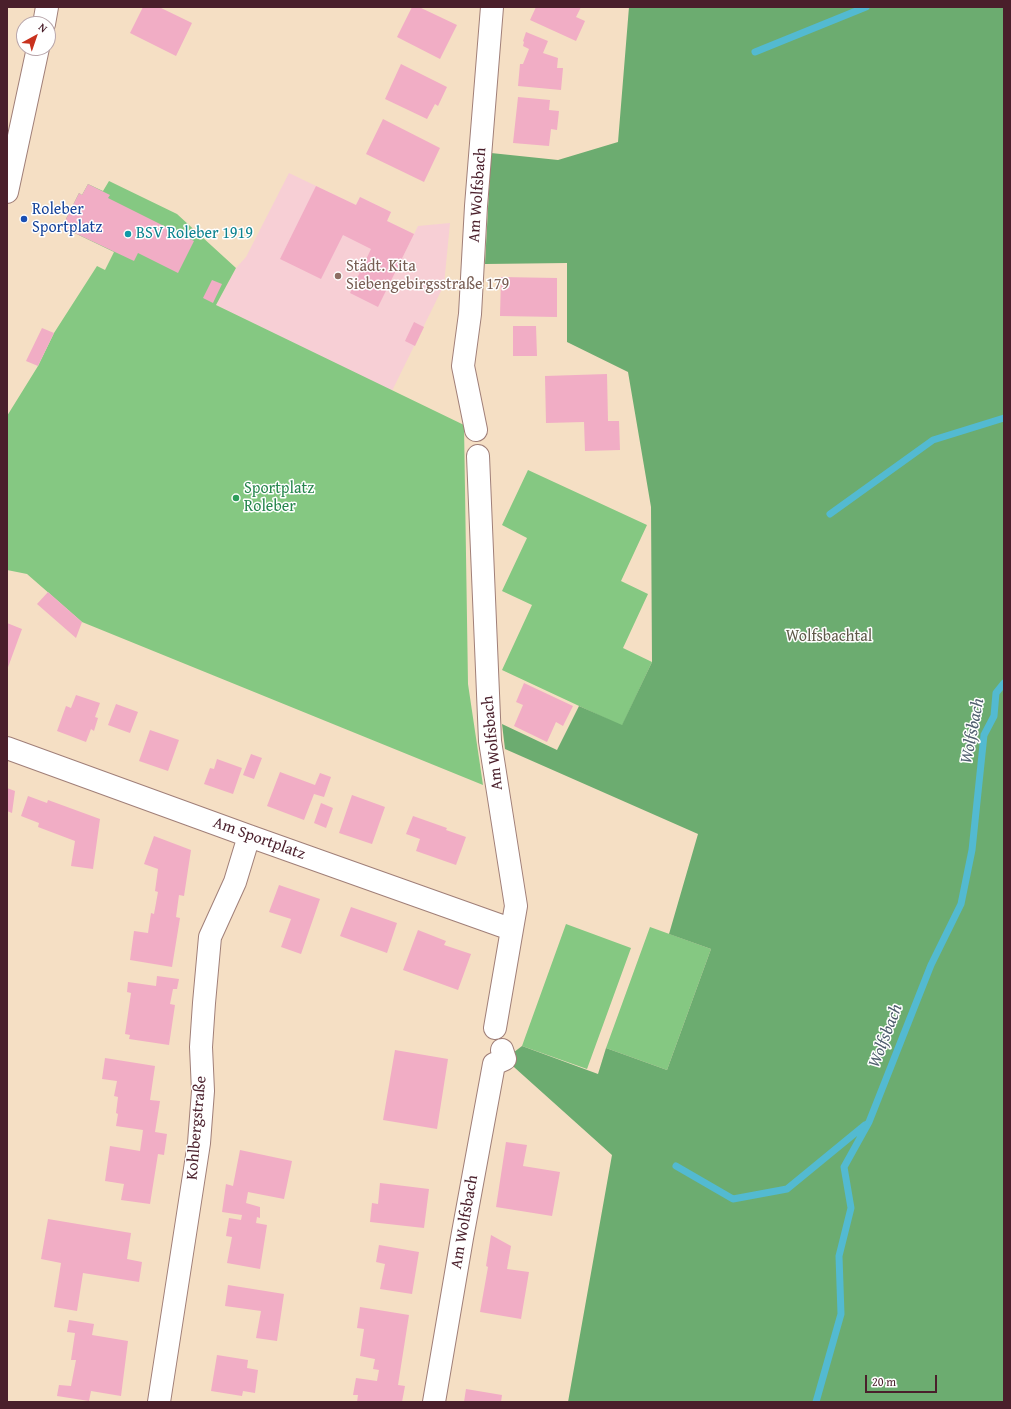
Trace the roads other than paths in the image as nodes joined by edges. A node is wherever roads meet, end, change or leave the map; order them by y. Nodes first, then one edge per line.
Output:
1 (492, 7) edge
2 (36, 56) edge
3 (7, 192) edge
4 (476, 430) dead end
5 (478, 456) dead end
6 (7, 748) edge
7 (249, 836) junction
8 (512, 928) junction
9 (495, 1028) dead end
10 (502, 1050) dead end
11 (159, 1402) edge
12 (434, 1402) edge

1 - 4 street, Am Wolfsbach
2 - 3 street
5 - 8 street, Am Wolfsbach
6 - 7 street, Am Sportplatz
7 - 8 street, Am Sportplatz
7 - 11 street, Kohlbergstraße
8 - 9 street, Am Wolfsbach
10 - 12 street, Am Wolfsbach

